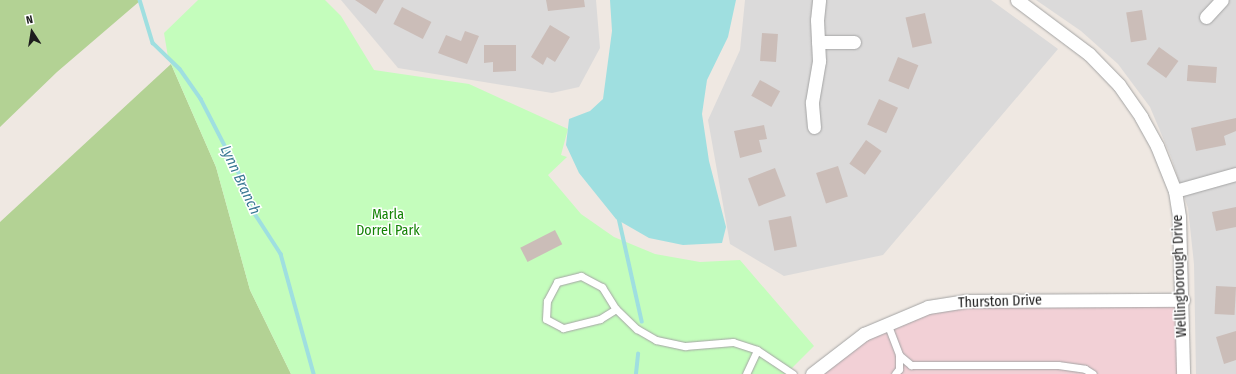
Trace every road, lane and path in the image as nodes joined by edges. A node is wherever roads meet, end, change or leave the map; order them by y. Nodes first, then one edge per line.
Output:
1 (819, 0) edge
2 (1017, 0) edge
3 (1222, 0) edge
4 (1206, 17) dead end
5 (818, 42) junction
6 (854, 42) dead end
7 (814, 127) dead end
8 (1236, 174) edge
9 (1175, 191) junction
10 (1183, 300) junction
11 (616, 310) junction
12 (887, 323) junction
13 (757, 350) junction
14 (899, 356) junction
15 (746, 374) edge
16 (793, 374) edge
17 (812, 374) edge
18 (895, 374) edge
19 (1093, 374) edge
20 (1183, 374) edge

1 - 5 street
2 - 9 street, Wellingborough Drive
3 - 4 street
5 - 6 street
5 - 7 street
8 - 9 street
9 - 10 street, Wellingborough Drive
10 - 12 street, Thurston Drive
10 - 20 street, Wellingborough Drive
11 - 11 lane
11 - 13 lane
12 - 14 lane
12 - 17 street, Thurston Drive
13 - 15 lane
13 - 16 lane
14 - 18 lane
14 - 19 lane

